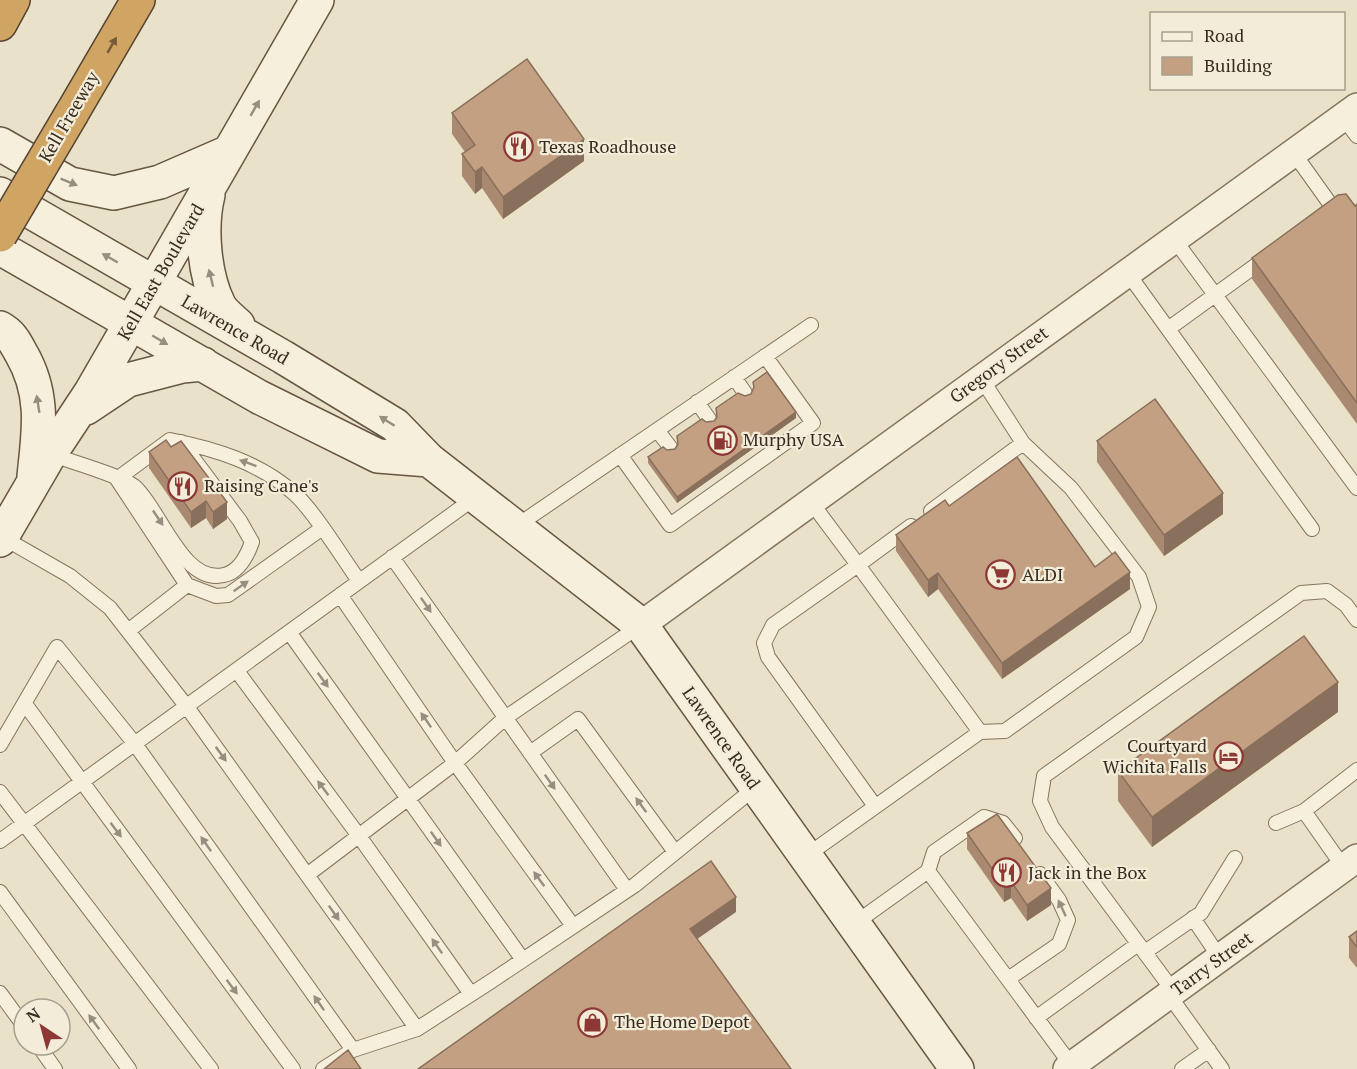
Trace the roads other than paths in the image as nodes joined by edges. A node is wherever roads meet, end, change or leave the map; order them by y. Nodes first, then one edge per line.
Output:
1 (13, 0) edge
2 (138, 0) edge
3 (317, 0) edge
4 (0, 24) edge
5 (1352, 120) edge
6 (0, 144) edge
7 (229, 152) junction
8 (1293, 152) junction
9 (210, 186) junction
10 (0, 194) edge
11 (1315, 222) edge
12 (0, 235) edge
13 (1173, 239) junction
14 (0, 248) edge
15 (1279, 249) edge
16 (1127, 272) junction
17 (154, 282) junction
18 (1215, 296) junction
19 (130, 323) junction
20 (811, 325) dead end
21 (0, 328) edge
22 (1168, 329) junction
23 (255, 341) junction
24 (765, 356) junction
25 (203, 364) junction
26 (734, 377) junction
27 (981, 378) junction
28 (745, 393) edge
29 (698, 402) junction
30 (77, 414) junction
31 (709, 419) edge
32 (657, 430) junction
33 (182, 442) junction
34 (1023, 443) junction
35 (670, 447) edge
36 (50, 454) junction
37 (620, 455) junction
38 (429, 460) junction
39 (117, 479) junction
40 (33, 483) junction
41 (1357, 488) edge
42 (476, 496) junction
43 (811, 502) junction
44 (514, 527) junction
45 (321, 529) junction
46 (1312, 529) dead end
47 (1, 539) edge
48 (393, 557) junction
49 (858, 565) junction
50 (359, 581) junction
51 (187, 585) junction
52 (340, 595) junction
53 (1357, 620) edge
54 (641, 625) junction
55 (128, 631) junction
56 (289, 632) junction
57 (237, 671) junction
58 (25, 704) junction
59 (187, 707) junction
60 (505, 718) junction
61 (980, 732) junction
62 (135, 744) junction
63 (0, 745) edge
64 (530, 753) junction
65 (455, 763) junction
66 (1357, 770) edge
67 (81, 783) junction
68 (756, 787) junction
69 (0, 792) edge
70 (408, 799) junction
71 (875, 806) junction
72 (1304, 811) junction
73 (1276, 823) dead end
74 (24, 824) junction
75 (359, 836) junction
76 (0, 841) edge
77 (675, 852) junction
78 (806, 856) junction
79 (1235, 858) dead end
80 (1351, 863) edge
81 (928, 871) junction
82 (308, 875) junction
83 (627, 890) junction
84 (0, 892) edge
85 (1193, 918) junction
86 (854, 924) junction
87 (573, 926) junction
88 (1141, 948) junction
89 (1220, 958) junction
90 (523, 960) junction
91 (1008, 979) junction
92 (0, 993) edge
93 (1172, 993) junction
94 (471, 994) junction
95 (12, 1010) edge
96 (1036, 1018) junction
97 (417, 1029) junction
98 (353, 1050) junction
99 (1209, 1050) junction
100 (1070, 1067) edge
101 (129, 1069) edge
102 (211, 1069) edge
103 (293, 1069) edge
104 (323, 1069) edge
105 (957, 1069) edge
106 (1182, 1069) edge
107 (1222, 1069) edge

1 - 4 highway
12 -> 2 highway, Kell Freeway, bridge
7 -> 3 street, Kell East Boulevard
5 - 8 street, Gregory Street
6 -> 7 street
7 - 9 street, Kell East Boulevard
8 - 11 lane
8 - 13 street, Gregory Street
9 - 17 street, Kell East Boulevard
23 -> 9 street
17 -> 10 street, Lawrence Road
13 - 16 street, Gregory Street
13 - 18 lane
14 - 19 street
15 - 18 lane
16 - 22 lane
16 - 27 street, Gregory Street
17 - 19 street, Kell East Boulevard
17 - 23 street, Lawrence Road
18 - 22 lane
18 - 41 lane
19 -> 25 street
19 - 30 street, Kell East Boulevard
20 - 24 lane
40 -> 21 street
22 - 46 lane
38 -> 23 street, Lawrence Road
24 - 26 lane
24 - 37 lane
25 - 30 street
25 - 38 street
26 - 28 lane
26 - 29 lane
27 - 34 lane
27 - 43 street, Gregory Street
29 - 31 lane
29 - 32 lane
30 - 36 street, Kell East Boulevard
32 - 35 lane
32 - 37 lane
33 - 39 lane
39 -> 33 lane
45 -> 33 lane
34 - 49 lane
34 - 61 lane
36 - 39 lane
36 - 40 street, Kell East Boulevard
37 - 44 lane
38 - 42 street, Lawrence Road
39 - 51 lane
40 - 47 street, Kell East Boulevard
42 - 44 street, Lawrence Road
42 - 48 lane
43 - 49 lane
43 - 54 street, Gregory Street
44 - 54 street, Lawrence Road
45 - 50 lane
51 -> 45 lane
47 - 55 lane
48 - 50 lane
48 -> 60 lane
49 - 61 lane
49 - 71 lane
50 - 52 lane
51 - 55 lane
52 - 56 lane
65 -> 52 lane
53 - 88 lane
54 - 60 lane
54 - 68 street, Lawrence Road
55 - 59 lane
56 - 57 lane
56 -> 70 lane
57 - 59 lane
75 -> 57 lane
58 - 62 lane
58 - 63 lane
58 - 67 lane
59 - 62 lane
59 -> 82 lane
60 - 64 lane
60 - 65 lane
61 - 71 lane
62 - 67 lane
98 -> 62 lane
77 -> 64 lane
64 -> 83 lane
65 - 70 lane
87 -> 65 lane
66 - 72 lane
67 - 74 lane
67 -> 103 lane
68 - 77 lane
68 - 78 street, Lawrence Road
69 - 74 lane
70 - 75 lane
70 -> 90 lane
71 - 78 lane
72 - 73 lane
72 - 80 lane
74 - 76 lane
74 - 102 lane
75 - 82 lane
94 -> 75 lane
77 - 83 lane
78 - 86 street, Lawrence Road
79 - 85 lane
80 - 89 street, Tarry Street
81 - 86 lane
81 - 91 lane
91 -> 81 lane
82 -> 97 lane
83 - 87 lane
101 -> 84 lane
85 - 88 lane
85 - 89 lane
86 - 105 street, Lawrence Road
87 - 90 lane
88 - 93 lane
88 - 96 lane
89 - 93 street, Tarry Street
90 - 94 lane
91 - 96 lane
92 - 95 lane
93 - 99 lane
93 - 100 street, Tarry Street
94 - 97 lane
96 - 100 lane
97 - 98 lane
98 - 104 lane
99 - 106 lane
99 - 107 lane

